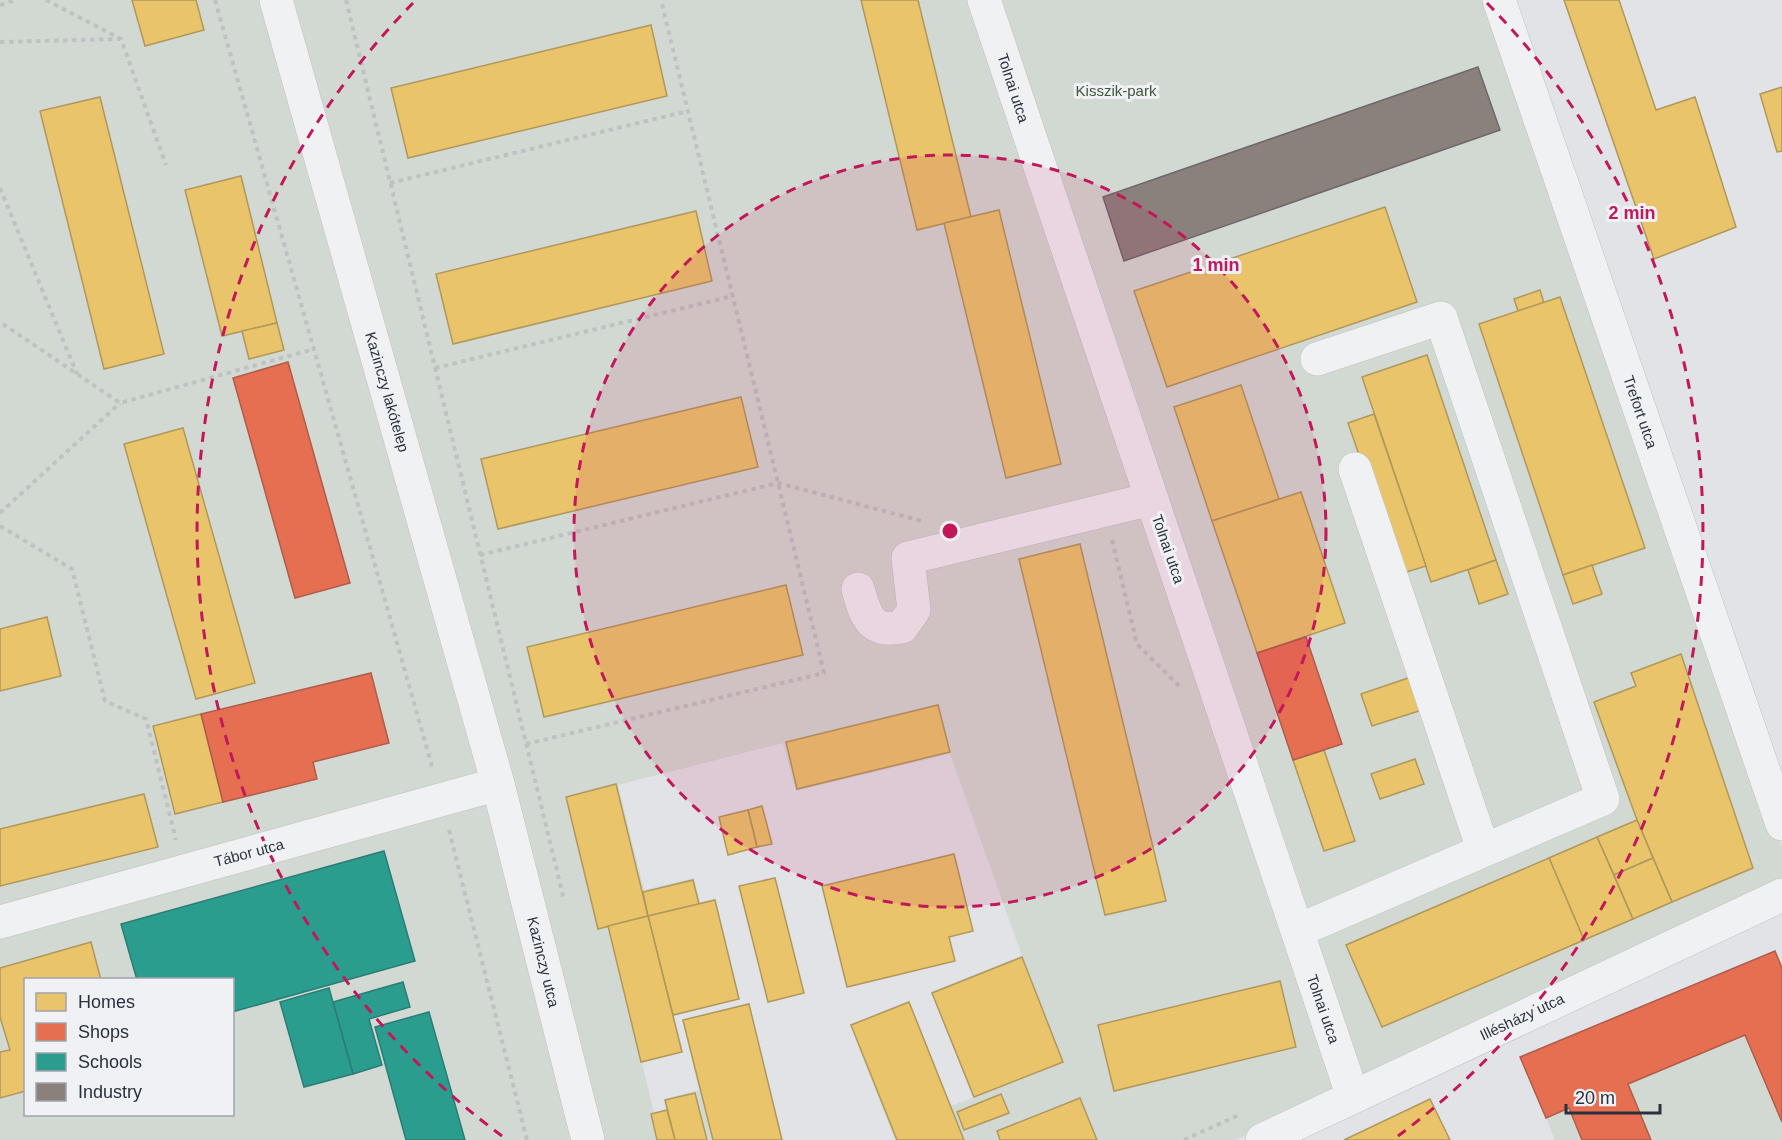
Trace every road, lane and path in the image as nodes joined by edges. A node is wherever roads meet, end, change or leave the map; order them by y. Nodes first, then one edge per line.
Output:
1 (15, 0) edge
2 (46, 0) edge
3 (215, 0) edge
4 (276, 0) edge
5 (346, 0) edge
6 (661, 0) edge
7 (984, 0) edge
8 (1499, 0) edge
9 (0, 5) edge
10 (121, 39) junction
11 (0, 42) edge
12 (688, 111) junction
13 (166, 165) dead end
14 (390, 183) junction
15 (0, 188) edge
16 (733, 296) junction
17 (3, 324) dead end
18 (314, 349) junction
19 (1317, 359) dead end
20 (435, 368) junction
21 (78, 375) junction
22 (120, 403) junction
23 (1354, 469) dead end
24 (778, 483) junction
25 (1151, 500) junction
26 (0, 513) edge
27 (934, 524) dead end
28 (0, 526) edge
29 (480, 555) junction
30 (858, 590) dead end
31 (526, 744) junction
32 (498, 784) junction
33 (441, 800) junction
34 (1782, 824) edge
35 (177, 844) dead end
36 (1483, 849) junction
37 (1782, 895) edge
38 (564, 901) dead end
39 (0, 922) edge
40 (1297, 931) junction
41 (1353, 1097) junction
42 (527, 1140) edge
43 (588, 1140) edge
44 (1262, 1140) edge

1 - 9 path
2 - 10 path
3 - 18 path
4 - 32 street, Kazinczy lakótelep
5 - 14 path
6 - 12 path
7 - 25 street, Tolnai utca
8 - 34 street, Trefort utca
10 - 11 path
10 - 13 path
12 - 14 path
12 - 16 path
14 - 20 path
15 - 21 path
16 - 20 path
16 - 24 path
17 - 21 path
18 - 22 path
18 - 33 path
19 - 36 street
20 - 29 path
21 - 22 path
22 - 26 path
23 - 36 street
24 - 27 path
24 - 29 path
24 - 31 path
25 - 30 street
25 - 40 street, Tolnai utca
28 - 35 path
29 - 31 path
31 - 38 path
32 - 33 street, Tábor utca
32 - 43 street, Kazinczy utca
33 - 39 street, Tábor utca
33 - 42 path
36 - 40 street
37 - 41 street, Illésházy utca
40 - 41 street, Tolnai utca
41 - 44 street, Illésházy utca

